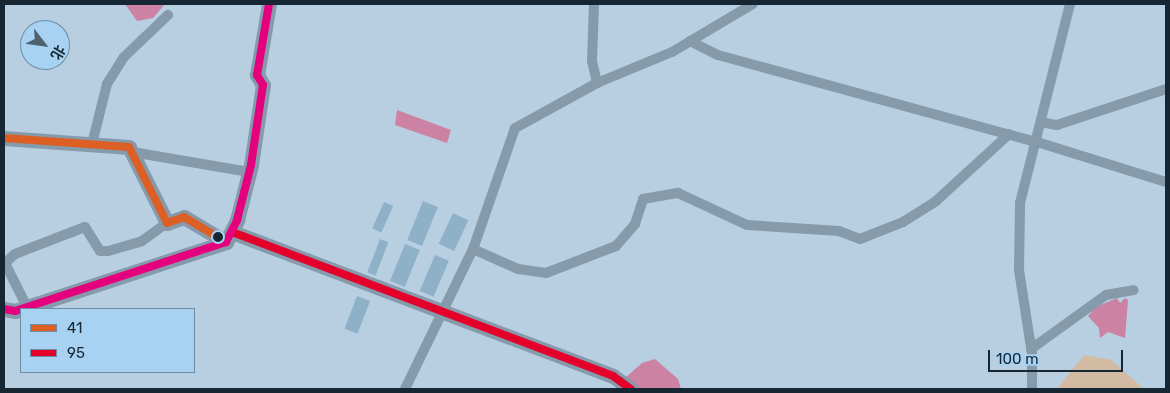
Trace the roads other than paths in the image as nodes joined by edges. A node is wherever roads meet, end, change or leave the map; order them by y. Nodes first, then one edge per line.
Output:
1 (269, 4) edge
2 (594, 4) edge
3 (753, 4) edge
4 (1070, 4) edge
5 (168, 15) dead end
6 (690, 41) junction
7 (597, 83) junction
8 (1166, 89) edge
9 (1041, 122) junction
10 (1008, 134) junction
11 (4, 138) edge
12 (1037, 142) junction
13 (92, 144) junction
14 (132, 152) junction
15 (250, 172) junction
16 (1166, 182) edge
17 (167, 222) junction
18 (229, 237) junction
19 (473, 249) junction
20 (1134, 290) dead end
21 (27, 307) junction
22 (24, 308) edge
23 (4, 309) edge
24 (20, 309) edge
25 (441, 310) junction
26 (1031, 349) junction
27 (405, 389) edge
28 (631, 389) edge
29 (1032, 389) edge

1 - 15 street
2 - 7 street
3 - 6 street
4 - 9 street
5 - 13 street
6 - 7 street
6 - 10 street
7 - 19 street
8 - 9 street
9 - 12 street
10 - 12 street
10 - 19 street
11 - 13 street
12 - 16 street
12 - 26 street
13 - 14 street
14 - 15 street
14 - 17 street
15 - 18 street
17 - 18 street
17 - 21 street
18 - 21 street
18 - 25 street
19 - 25 street
20 - 26 street
21 - 22 street
23 - 24 street
25 - 27 street
25 - 28 street
26 - 29 street

